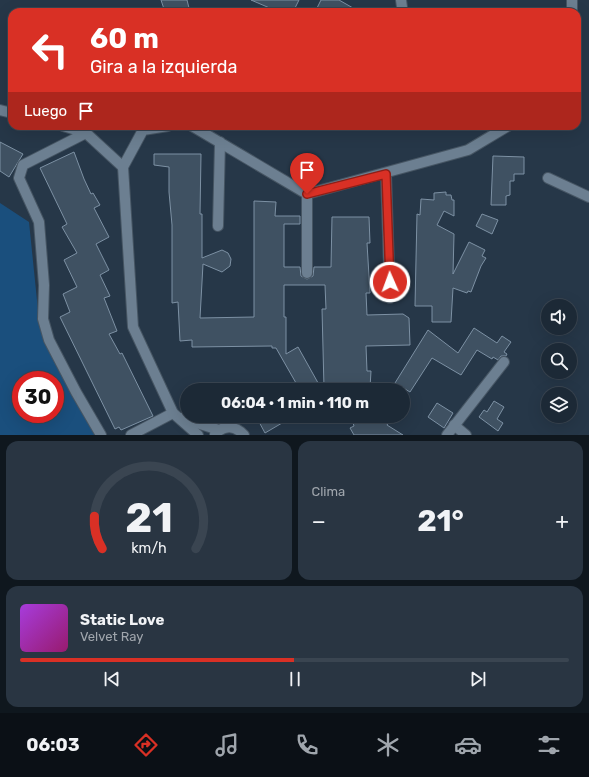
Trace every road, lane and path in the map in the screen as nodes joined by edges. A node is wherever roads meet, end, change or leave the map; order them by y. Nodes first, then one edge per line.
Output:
1 (77, 130) edge
2 (142, 130) edge
3 (199, 130) edge
4 (501, 130) edge
5 (86, 133) junction
6 (220, 142) junction
7 (122, 166) junction
8 (386, 174) junction
9 (548, 178) dead end
10 (307, 194) junction
11 (589, 197) edge
12 (218, 226) dead end
13 (307, 273) dead end
14 (390, 298) dead end
15 (504, 362) dead end
16 (176, 415) junction
17 (454, 425) junction
18 (217, 432) edge
19 (101, 435) edge
20 (131, 435) edge
21 (198, 435) edge
22 (244, 435) edge
23 (447, 435) edge
24 (466, 435) edge

1 - 5 street
2 - 7 street
3 - 6 street
4 - 8 street
5 - 7 street
5 - 19 street
6 - 10 street
6 - 12 street
7 - 16 street
8 - 10 street
8 - 14 street
9 - 11 street
10 - 13 street
15 - 17 street
16 - 18 street
16 - 20 street
16 - 21 street
17 - 23 street
17 - 24 street
18 - 22 street

